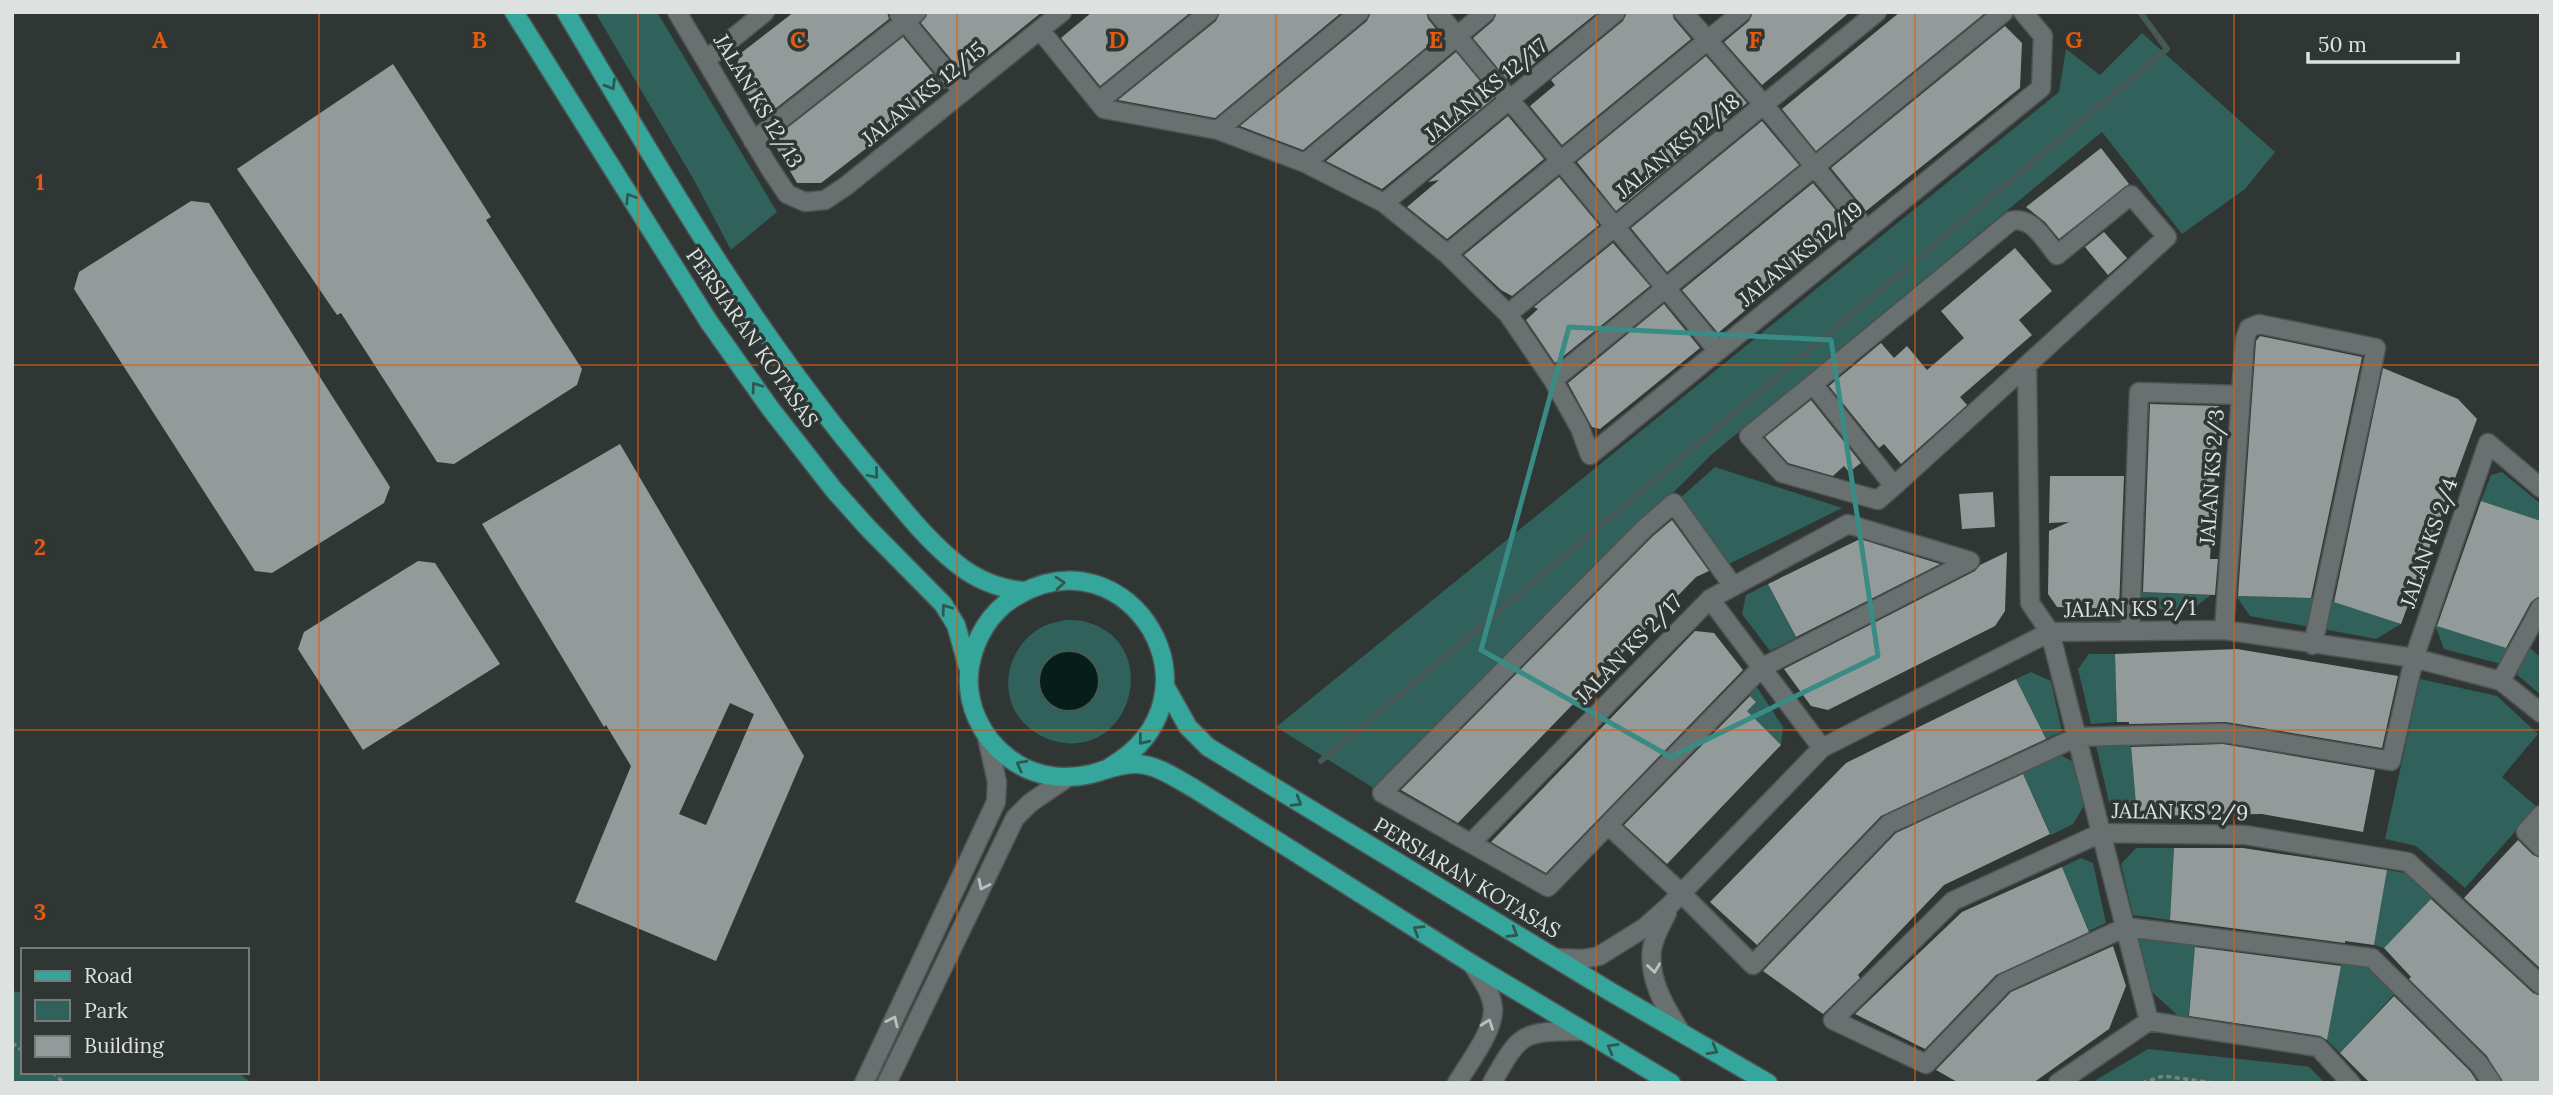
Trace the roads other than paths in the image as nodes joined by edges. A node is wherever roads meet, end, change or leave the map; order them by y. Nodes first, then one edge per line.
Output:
1 (514, 12) edge
2 (677, 12) edge
3 (765, 12) edge
4 (1062, 12) edge
5 (1209, 12) edge
6 (1360, 12) edge
7 (1437, 12) edge
8 (1486, 12) edge
9 (1616, 12) edge
10 (1683, 12) edge
11 (1742, 12) edge
12 (1877, 12) edge
13 (2004, 12) edge
14 (2023, 12) edge
15 (906, 15) edge
16 (570, 17) edge
17 (1040, 30) junction
18 (1456, 36) junction
19 (1708, 40) junction
20 (706, 60) junction
21 (963, 92) junction
22 (1509, 100) junction
23 (1098, 103) junction
24 (1764, 105) junction
25 (1218, 130) junction
26 (753, 141) junction
27 (1560, 161) junction
28 (1304, 163) junction
29 (1814, 166) junction
30 (846, 186) joint
31 (1384, 203) junction
32 (1615, 226) junction
33 (1866, 229) junction
34 (1447, 254) junction
35 (1666, 288) junction
36 (1508, 314) junction
37 (1718, 351) junction
38 (2027, 365) junction
39 (1553, 380) junction
40 (1813, 384) junction
41 (2241, 395) junction
42 (1894, 486) junction
43 (2541, 488) edge
44 (1733, 586) junction
45 (1025, 591) junction
46 (1710, 599) junction
47 (2541, 607) edge
48 (2224, 630) junction
49 (2130, 631) junction
50 (2050, 632) junction
51 (2313, 645) junction
52 (2414, 658) junction
53 (1761, 668) junction
54 (969, 673) junction
55 (2501, 681) junction
56 (1165, 686) junction
57 (2541, 713) edge
58 (987, 737) junction
59 (2077, 737) junction
60 (1822, 748) junction
61 (1110, 767) junction
62 (1068, 777) junction
63 (2541, 815) edge
64 (1608, 825) junction
65 (2101, 833) junction
66 (1471, 843) junction
67 (2541, 847) edge
68 (1676, 899) junction
69 (2126, 927) junction
70 (1555, 958) junction
71 (1472, 964) junction
72 (2541, 985) edge
73 (2149, 1021) junction
74 (1581, 1031) junction
75 (1680, 1031) junction
76 (864, 1083) edge
77 (887, 1083) edge
78 (1457, 1083) edge
79 (1492, 1083) edge
80 (1671, 1083) edge
81 (1769, 1083) edge
82 (2058, 1083) edge
83 (2351, 1083) edge
84 (2491, 1083) edge

54 -> 1 main road, PERSIARAN KOTASAS
2 - 20 street, JALAN KS 12/13
3 - 20 street
4 - 17 street, JALAN KS 12/15
5 - 23 street
6 - 25 street
7 - 18 street
8 - 18 street
9 - 22 street, JALAN KS 12/17
10 - 19 street
11 - 19 street
12 - 24 street, JALAN KS 12/18
13 - 29 street
14 - 33 street, JALAN KS 12/19
15 - 21 street
15 - 26 street
16 -> 45 main road, PERSIARAN KOTASAS
17 - 21 street, JALAN KS 12/15
17 - 23 street
18 - 22 street
18 - 28 street
19 - 24 street
19 - 27 street
20 - 26 street, JALAN KS 12/13
21 - 30 street, JALAN KS 12/15
22 - 27 street
22 - 31 street, JALAN KS 12/17
23 - 25 street
24 - 29 street
24 - 32 street, JALAN KS 12/18
25 - 28 street
26 - 30 street, JALAN KS 12/13
27 - 32 street
27 - 34 street
28 - 31 street
29 - 33 street
29 - 35 street
31 - 34 street
32 - 35 street
32 - 36 street, JALAN KS 12/18
33 - 37 street, JALAN KS 12/19
34 - 36 street
35 - 37 street
35 - 39 street
36 - 39 street
37 - 39 street, JALAN KS 12/19
38 - 40 street
38 - 42 street
38 - 50 street
40 - 42 street
40 - 42 street
41 - 48 street, JALAN KS 2/3
41 - 49 street
41 - 51 street, JALAN KS 2/3
43 - 52 street, JALAN KS 2/4
44 - 46 street, JALAN KS 2/17
44 - 53 street, JALAN KS 2/17
44 - 66 street
45 - 54 main road, PERSIARAN KOTASAS
45 -> 56 main road, PERSIARAN KOTASAS
46 - 53 street
46 - 66 street, JALAN KS 2/17
47 - 55 street
48 - 49 street, JALAN KS 2/1
48 - 51 street, JALAN KS 2/1
49 - 50 street, JALAN KS 2/1
50 - 59 street
50 - 60 street, JALAN KS 2/1
51 - 52 street, JALAN KS 2/1
52 - 55 street, JALAN KS 2/1
52 - 59 street, JALAN KS 2/4
53 - 60 street
53 - 64 street
54 - 58 main road, PERSIARAN KOTASAS
55 - 57 street, JALAN KS 2/1
56 -> 61 main road, PERSIARAN KOTASAS
56 -> 70 main road, PERSIARAN KOTASAS
62 -> 58 main road, PERSIARAN KOTASAS
76 -> 58 street
59 - 65 street
59 - 68 street
60 - 68 street, JALAN KS 2/1
61 - 62 main road, PERSIARAN KOTASAS
71 -> 61 main road, PERSIARAN KOTASAS
62 -> 77 street
63 - 67 street
64 - 66 street
64 - 68 street
65 - 69 street
65 - 69 street, JALAN KS 2/9
65 - 72 street, JALAN KS 2/9
68 - 70 street
68 -> 75 street
69 - 73 street
69 - 84 street
70 - 75 main road, PERSIARAN KOTASAS
71 - 74 main road, PERSIARAN KOTASAS
78 -> 71 street
73 - 82 street
73 - 83 street
74 - 79 street
80 -> 74 main road, PERSIARAN KOTASAS
75 -> 81 main road, PERSIARAN KOTASAS

